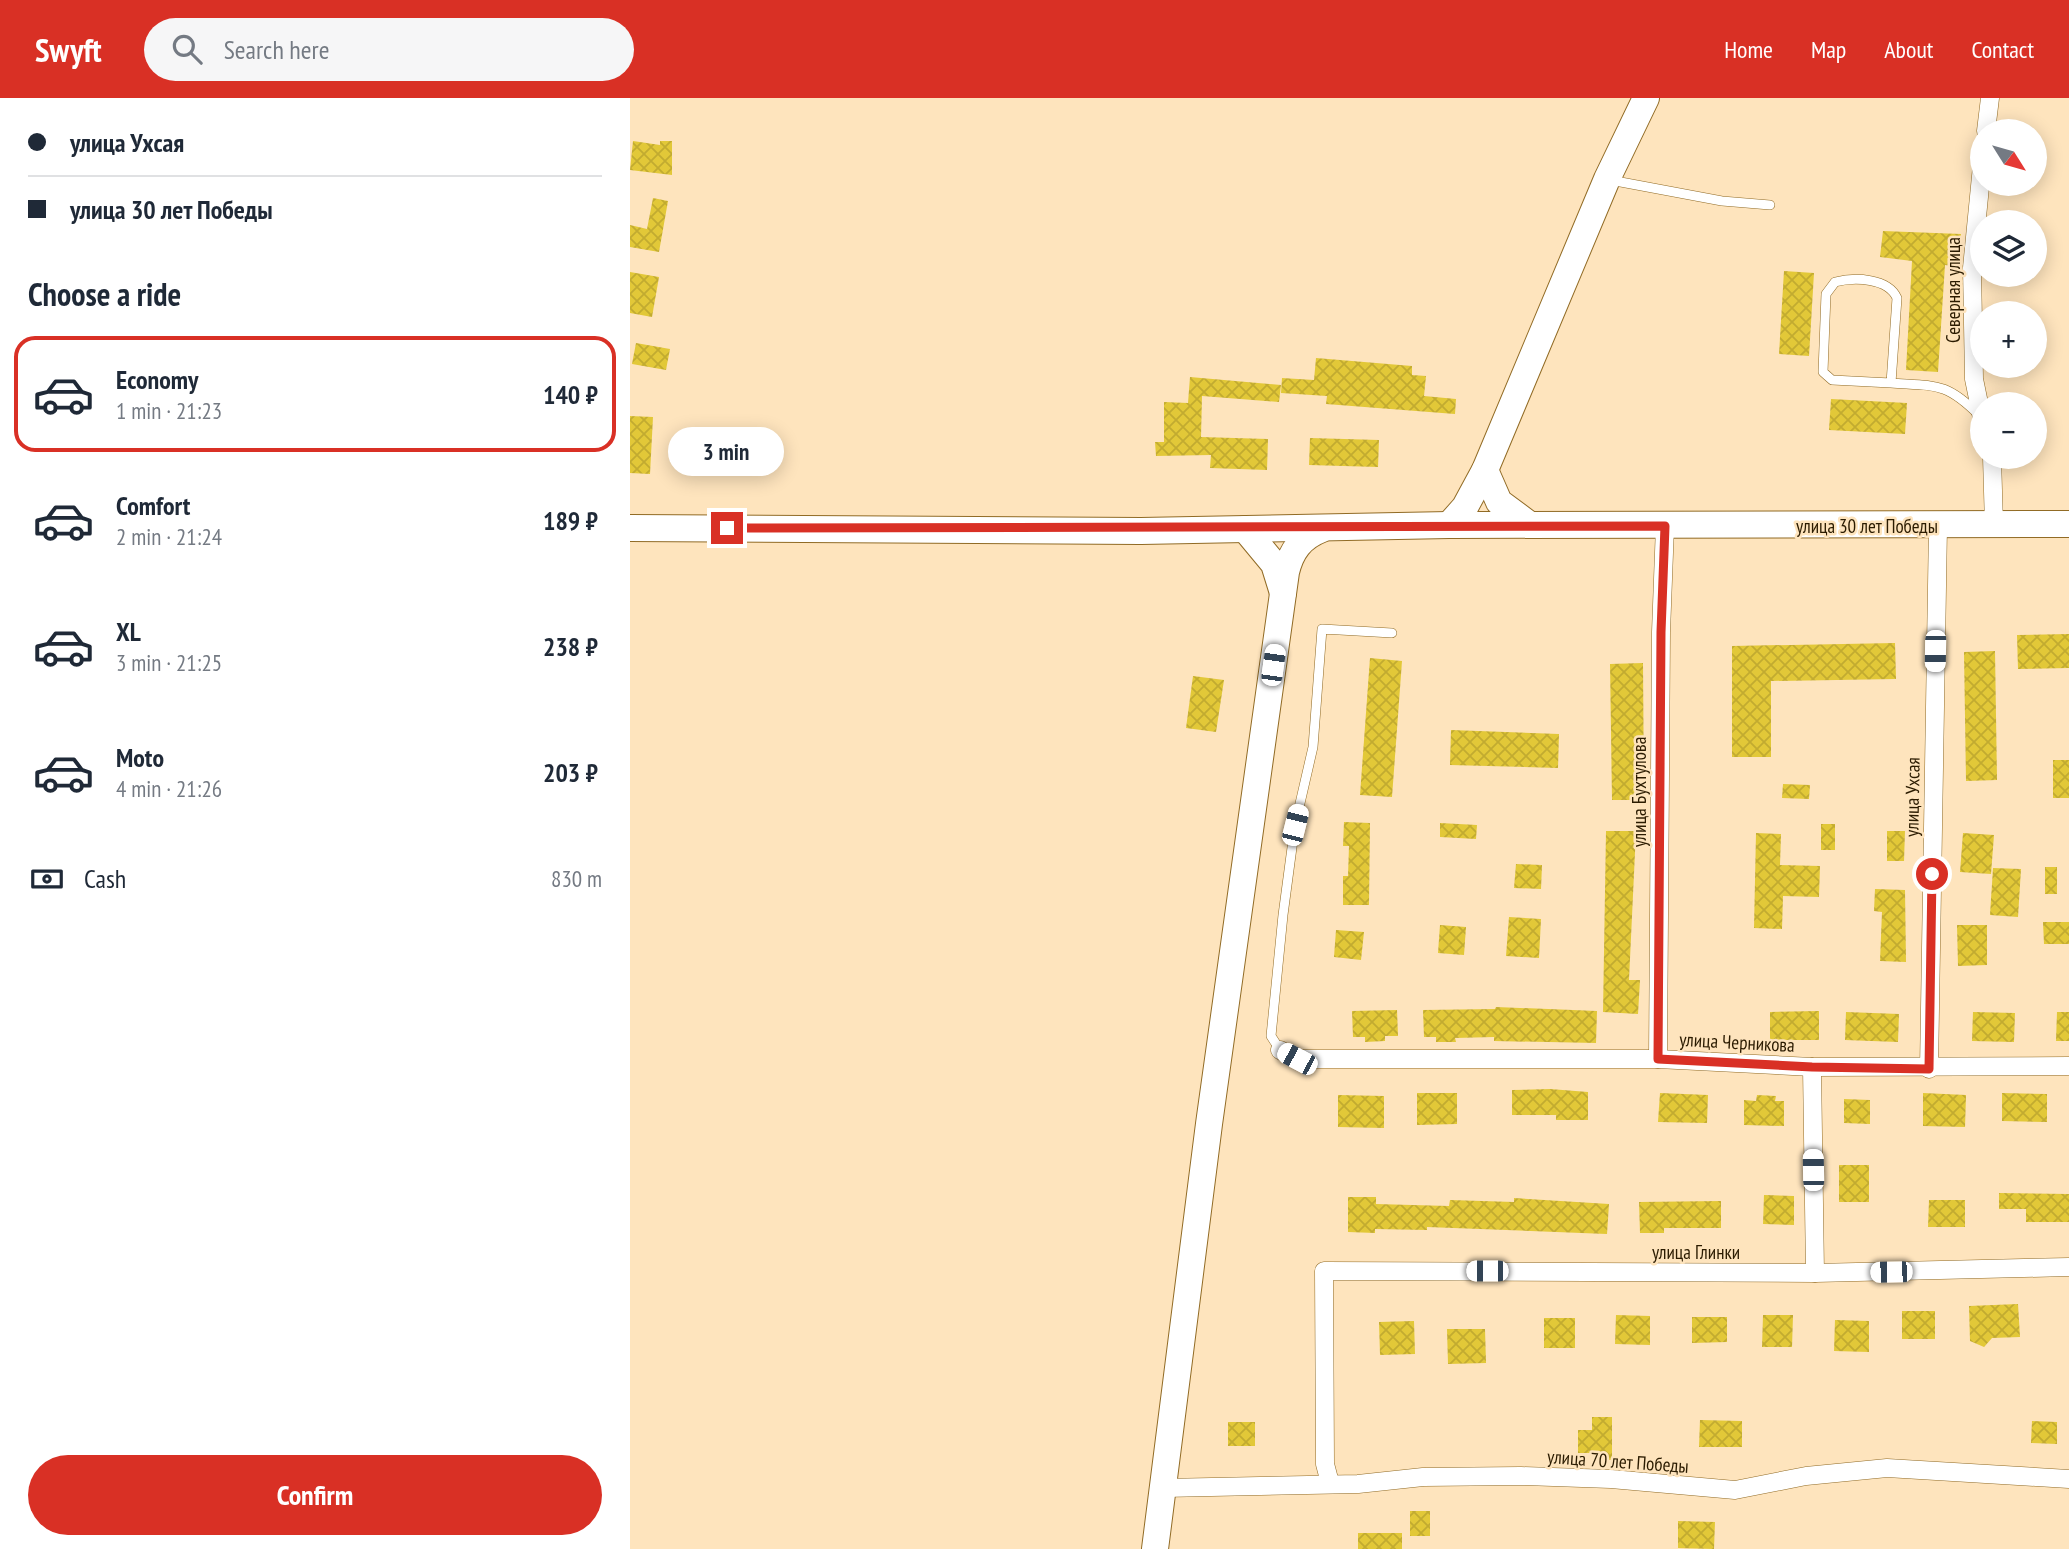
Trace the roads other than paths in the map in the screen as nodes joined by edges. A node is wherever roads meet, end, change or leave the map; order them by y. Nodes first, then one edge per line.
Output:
1 (1646, 98) edge
2 (1990, 98) edge
3 (1987, 119) edge
4 (1607, 179) junction
5 (1979, 196) edge
6 (1770, 205) dead end
7 (1891, 383) junction
8 (1977, 392) edge
9 (1970, 409) edge
10 (1992, 469) edge
11 (1485, 470) junction
12 (2069, 524) edge
13 (1449, 525) junction
14 (1530, 525) junction
15 (1994, 525) junction
16 (1665, 526) junction
17 (1938, 526) junction
18 (630, 528) edge
19 (1245, 529) junction
20 (1322, 529) junction
21 (1283, 594) junction
22 (1392, 633) dead end
23 (1280, 1050) joint
24 (1658, 1059) junction
25 (2069, 1066) edge
26 (1812, 1067) junction
27 (1929, 1069) junction
28 (2069, 1268) edge
29 (1815, 1273) junction
30 (2069, 1479) edge
31 (1330, 1483) junction
32 (1163, 1488) junction
33 (1155, 1549) edge

1 - 4 main road
2 - 3 street
4 - 6 lane
4 - 11 main road
5 - 8 street, Северная улица
7 - 7 lane
7 - 9 lane
10 - 15 street
11 - 13 main road
11 - 14 main road
12 - 15 main road, улица 30 лет Победы
13 - 14 main road, улица 30 лет Победы
13 - 20 main road
14 - 16 main road, улица 30 лет Победы
15 - 17 main road, улица 30 лет Победы
16 - 17 main road, улица 30 лет Победы
16 - 24 street, улица Бухтулова
17 - 27 street, улица Ухсая
18 - 19 main road
19 - 20 main road
19 - 21 main road
20 - 21 main road
21 - 32 main road
22 - 23 lane
23 - 24 street, улица Черникова
24 - 26 street, улица Черникова
25 - 27 street, улица Черникова
26 - 27 street, улица Черникова
26 - 29 street
28 - 29 street, улица Глинки
29 - 31 street, улица Глинки
30 - 31 street, улица 70 лет Победы
31 - 32 street, улица 70 лет Победы
32 - 33 main road

